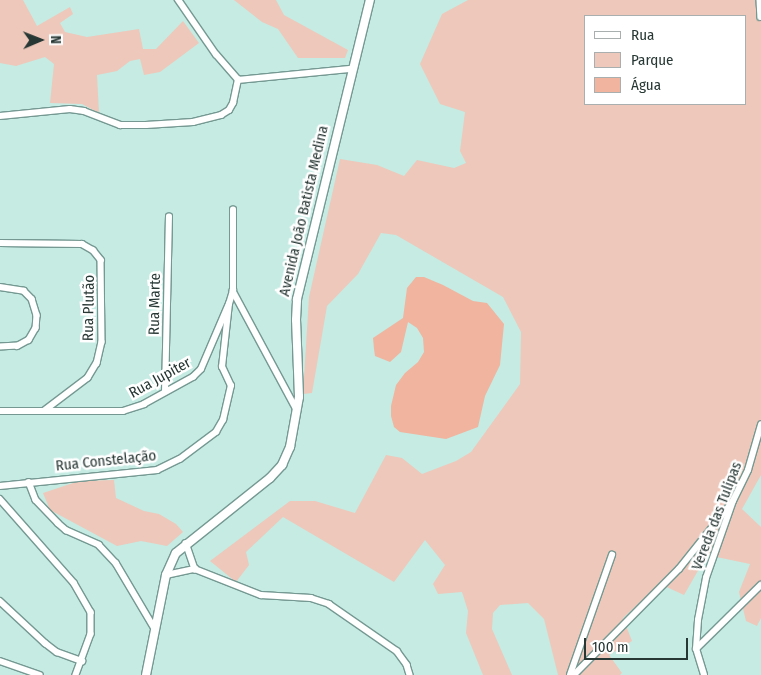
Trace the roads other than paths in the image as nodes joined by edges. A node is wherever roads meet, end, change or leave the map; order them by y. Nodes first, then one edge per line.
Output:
1 (178, 0) edge
2 (370, 0) edge
3 (760, 0) edge
4 (761, 17) edge
5 (351, 69) junction
6 (238, 80) junction
7 (0, 116) edge
8 (233, 210) dead end
9 (169, 217) dead end
10 (0, 243) edge
11 (0, 287) edge
12 (233, 291) junction
13 (229, 304) junction
14 (0, 347) edge
15 (165, 392) junction
16 (46, 410) junction
17 (0, 411) edge
18 (298, 411) junction
19 (761, 425) edge
20 (29, 482) junction
21 (0, 486) edge
22 (0, 499) edge
23 (733, 501) junction
24 (186, 543) junction
25 (612, 555) dead end
26 (195, 568) junction
27 (166, 575) junction
28 (761, 585) edge
29 (0, 600) edge
30 (155, 629) junction
31 (696, 649) junction
32 (0, 661) edge
33 (82, 661) junction
34 (40, 675) edge
35 (76, 675) edge
36 (146, 675) edge
37 (410, 675) edge
38 (570, 675) edge
39 (574, 675) edge
40 (704, 675) edge

1 - 6 street
2 - 5 main road, Avenida João Batista Medina
3 - 4 street
5 - 6 street
5 - 18 main road, Avenida João Batista Medina
6 - 7 street
8 - 12 street, Rua Constelação
9 - 15 street, Rua Marte
10 - 16 street, Rua Plutão
11 - 14 street
12 - 13 street, Rua Constelação
12 - 18 street
13 - 15 street, Rua Jupiter
13 - 20 street, Rua Constelação
15 - 16 street, Rua Jupiter
16 - 17 street, Rua Jupiter
18 - 24 main road, Avenida João Batista Medina
19 - 23 street, Vereda das Tulipas
20 - 21 street, Rua Constelação
20 - 30 street
22 - 33 street
23 - 31 street, Vereda das Tulipas
23 - 39 street
24 - 26 street
24 - 27 main road, Avenida João Batista Medina
25 - 38 street
26 - 27 street
26 - 37 street
27 - 30 main road, Avenida João Batista Medina
28 - 31 street
29 - 33 street
30 - 36 main road, Avenida João Batista Medina
31 - 40 street, Vereda das Tulipas
32 - 34 street
33 - 35 street

